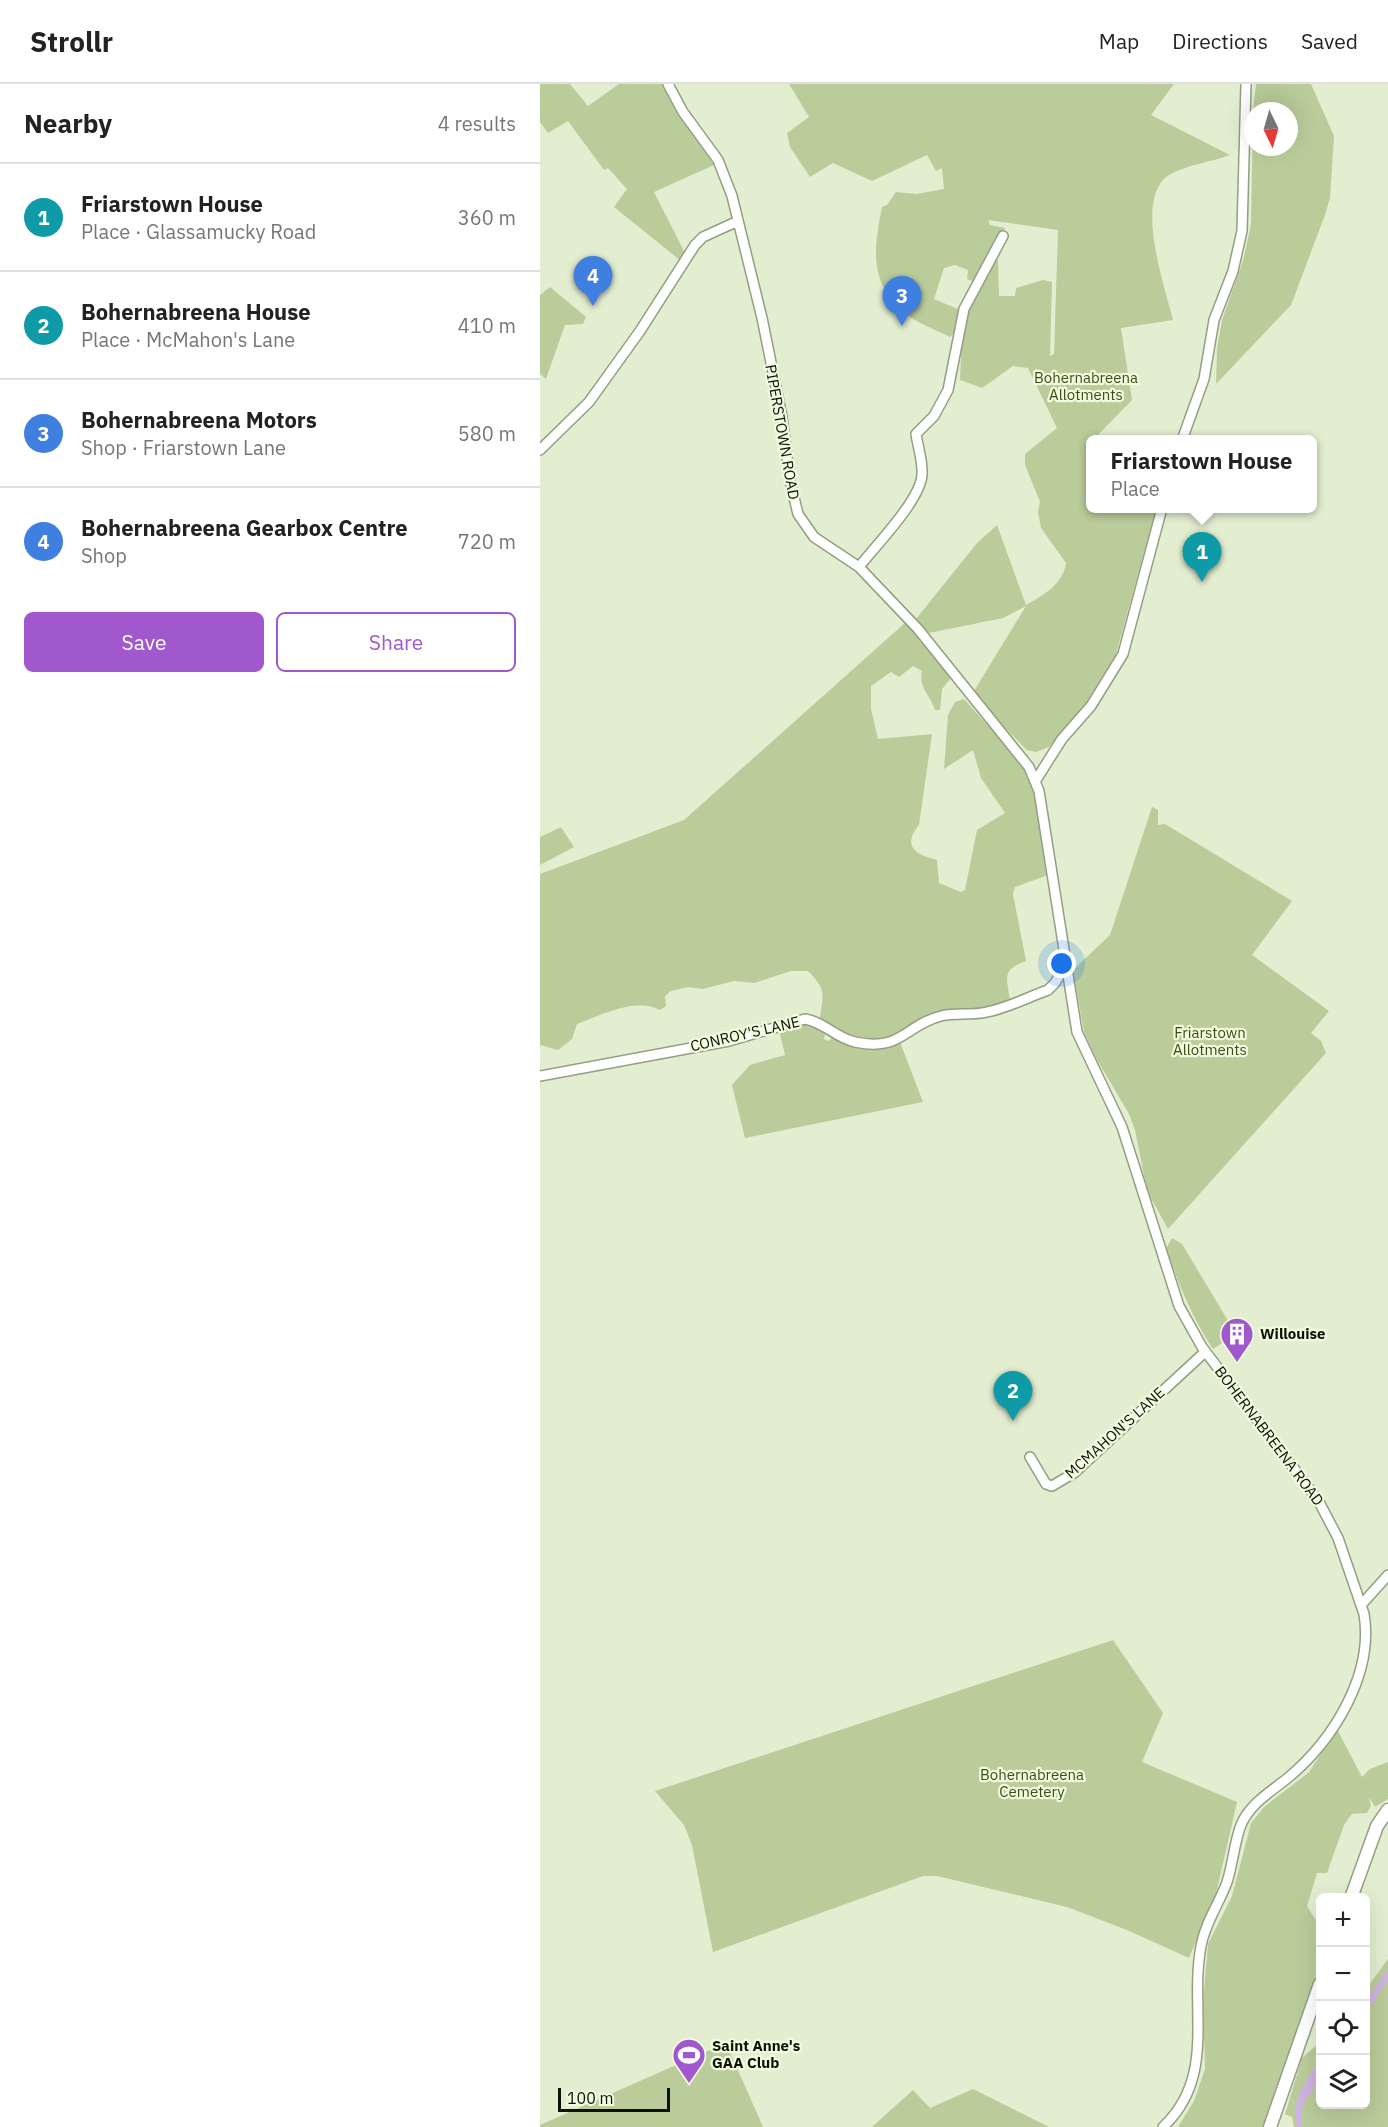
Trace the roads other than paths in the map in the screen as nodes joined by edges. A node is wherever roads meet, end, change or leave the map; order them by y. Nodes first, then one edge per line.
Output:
1 (668, 84) edge
2 (1246, 84) edge
3 (738, 221) junction
4 (1003, 236) dead end
5 (1184, 435) edge
6 (540, 450) edge
7 (1161, 513) edge
8 (859, 567) junction
9 (1036, 780) junction
10 (1066, 964) junction
11 (540, 1076) edge
12 (1205, 1352) junction
13 (1030, 1457) dead end
14 (1388, 1575) edge
15 (1362, 1604) junction
16 (1388, 1810) edge
17 (1353, 1893) edge
18 (1316, 1995) edge
19 (1163, 2127) edge
20 (1270, 2127) edge

1 - 3 street, PIPERSTOWN ROAD
2 - 5 street
3 - 6 street
3 - 8 street, PIPERSTOWN ROAD
4 - 8 street
7 - 9 street
8 - 9 street, PIPERSTOWN ROAD
9 - 10 street, BOHERNABREENA ROAD
10 - 11 street, CONROY'S LANE
10 - 12 street, BOHERNABREENA ROAD
12 - 13 street, MCMAHON'S LANE
12 - 15 street, BOHERNABREENA ROAD
14 - 15 street
15 - 19 street, BOHERNABREENA ROAD
16 - 17 main road
18 - 20 main road

